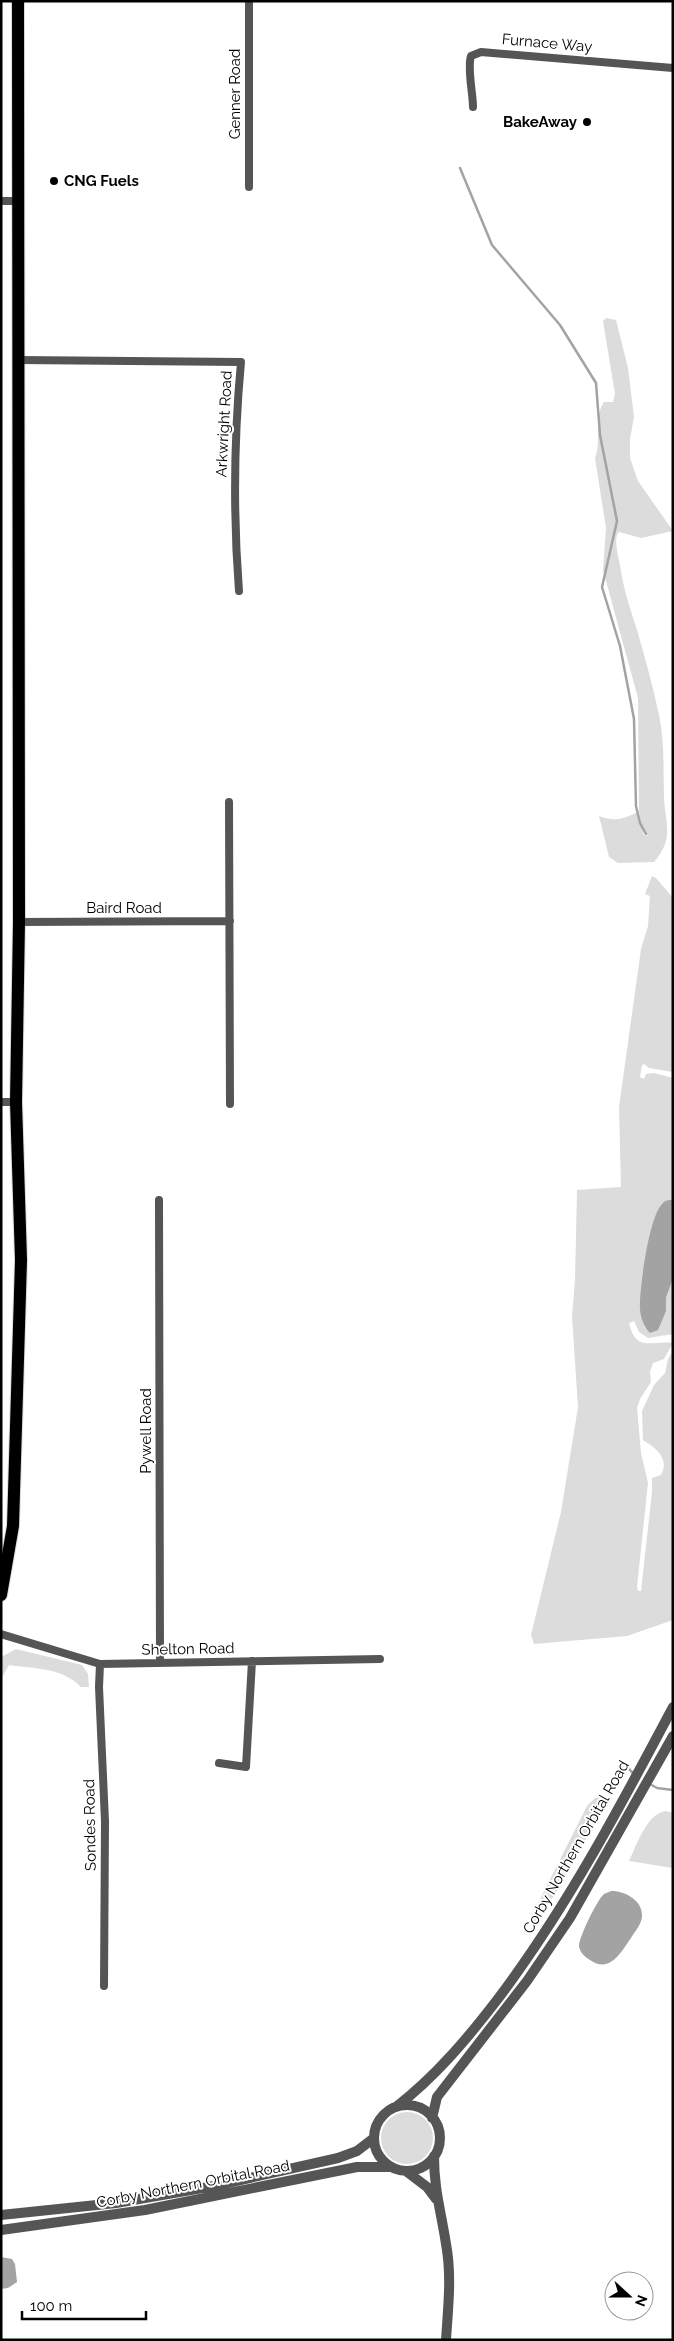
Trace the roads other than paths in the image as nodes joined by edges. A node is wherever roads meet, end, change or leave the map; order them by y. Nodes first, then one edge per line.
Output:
1 (18, 1) edge
2 (249, 1) edge
3 (673, 68) edge
4 (474, 107) dead end
5 (249, 187) dead end
6 (1, 201) edge
7 (17, 201) junction
8 (18, 360) junction
9 (238, 591) dead end
10 (230, 802) dead end
11 (230, 921) junction
12 (19, 922) junction
13 (1, 1102) edge
14 (16, 1102) junction
15 (230, 1104) dead end
16 (159, 1200) dead end
17 (1, 1595) edge
18 (1, 1634) edge
19 (380, 1659) dead end
20 (252, 1661) junction
21 (160, 1663) junction
22 (100, 1664) junction
23 (673, 1707) edge
24 (673, 1736) edge
25 (219, 1763) dead end
26 (104, 1986) dead end
27 (396, 2107) junction
28 (432, 2118) junction
29 (374, 2138) junction
30 (434, 2156) junction
31 (390, 2167) junction
32 (406, 2171) junction
33 (436, 2200) junction
34 (1, 2215) edge
35 (1, 2230) edge
36 (446, 2340) edge

1 - 7 main road
2 - 5 street, Genner Road
3 - 4 street, Furnace Way
6 - 7 street
7 - 8 main road
8 - 9 street, Arkwright Road
8 - 12 main road
10 - 11 street
11 - 12 street, Baird Road
11 - 15 street
12 - 14 main road
13 - 14 street
14 - 17 main road
16 - 21 street, Pywell Road
18 - 22 street, Shelton Road
19 - 20 street, Shelton Road
20 - 21 street, Shelton Road
20 - 25 street
21 - 22 street, Shelton Road
22 - 26 street, Sondes Road
23 - 27 street, Corby Northern Orbital Road
24 - 28 street, Corby Northern Orbital Road
27 - 28 street
27 - 29 street
28 - 30 street
29 - 31 street
29 - 34 street, Corby Northern Orbital Road
30 - 32 street
30 - 33 street
31 - 32 street
31 - 35 street, Corby Northern Orbital Road
32 - 33 street
33 - 36 street

